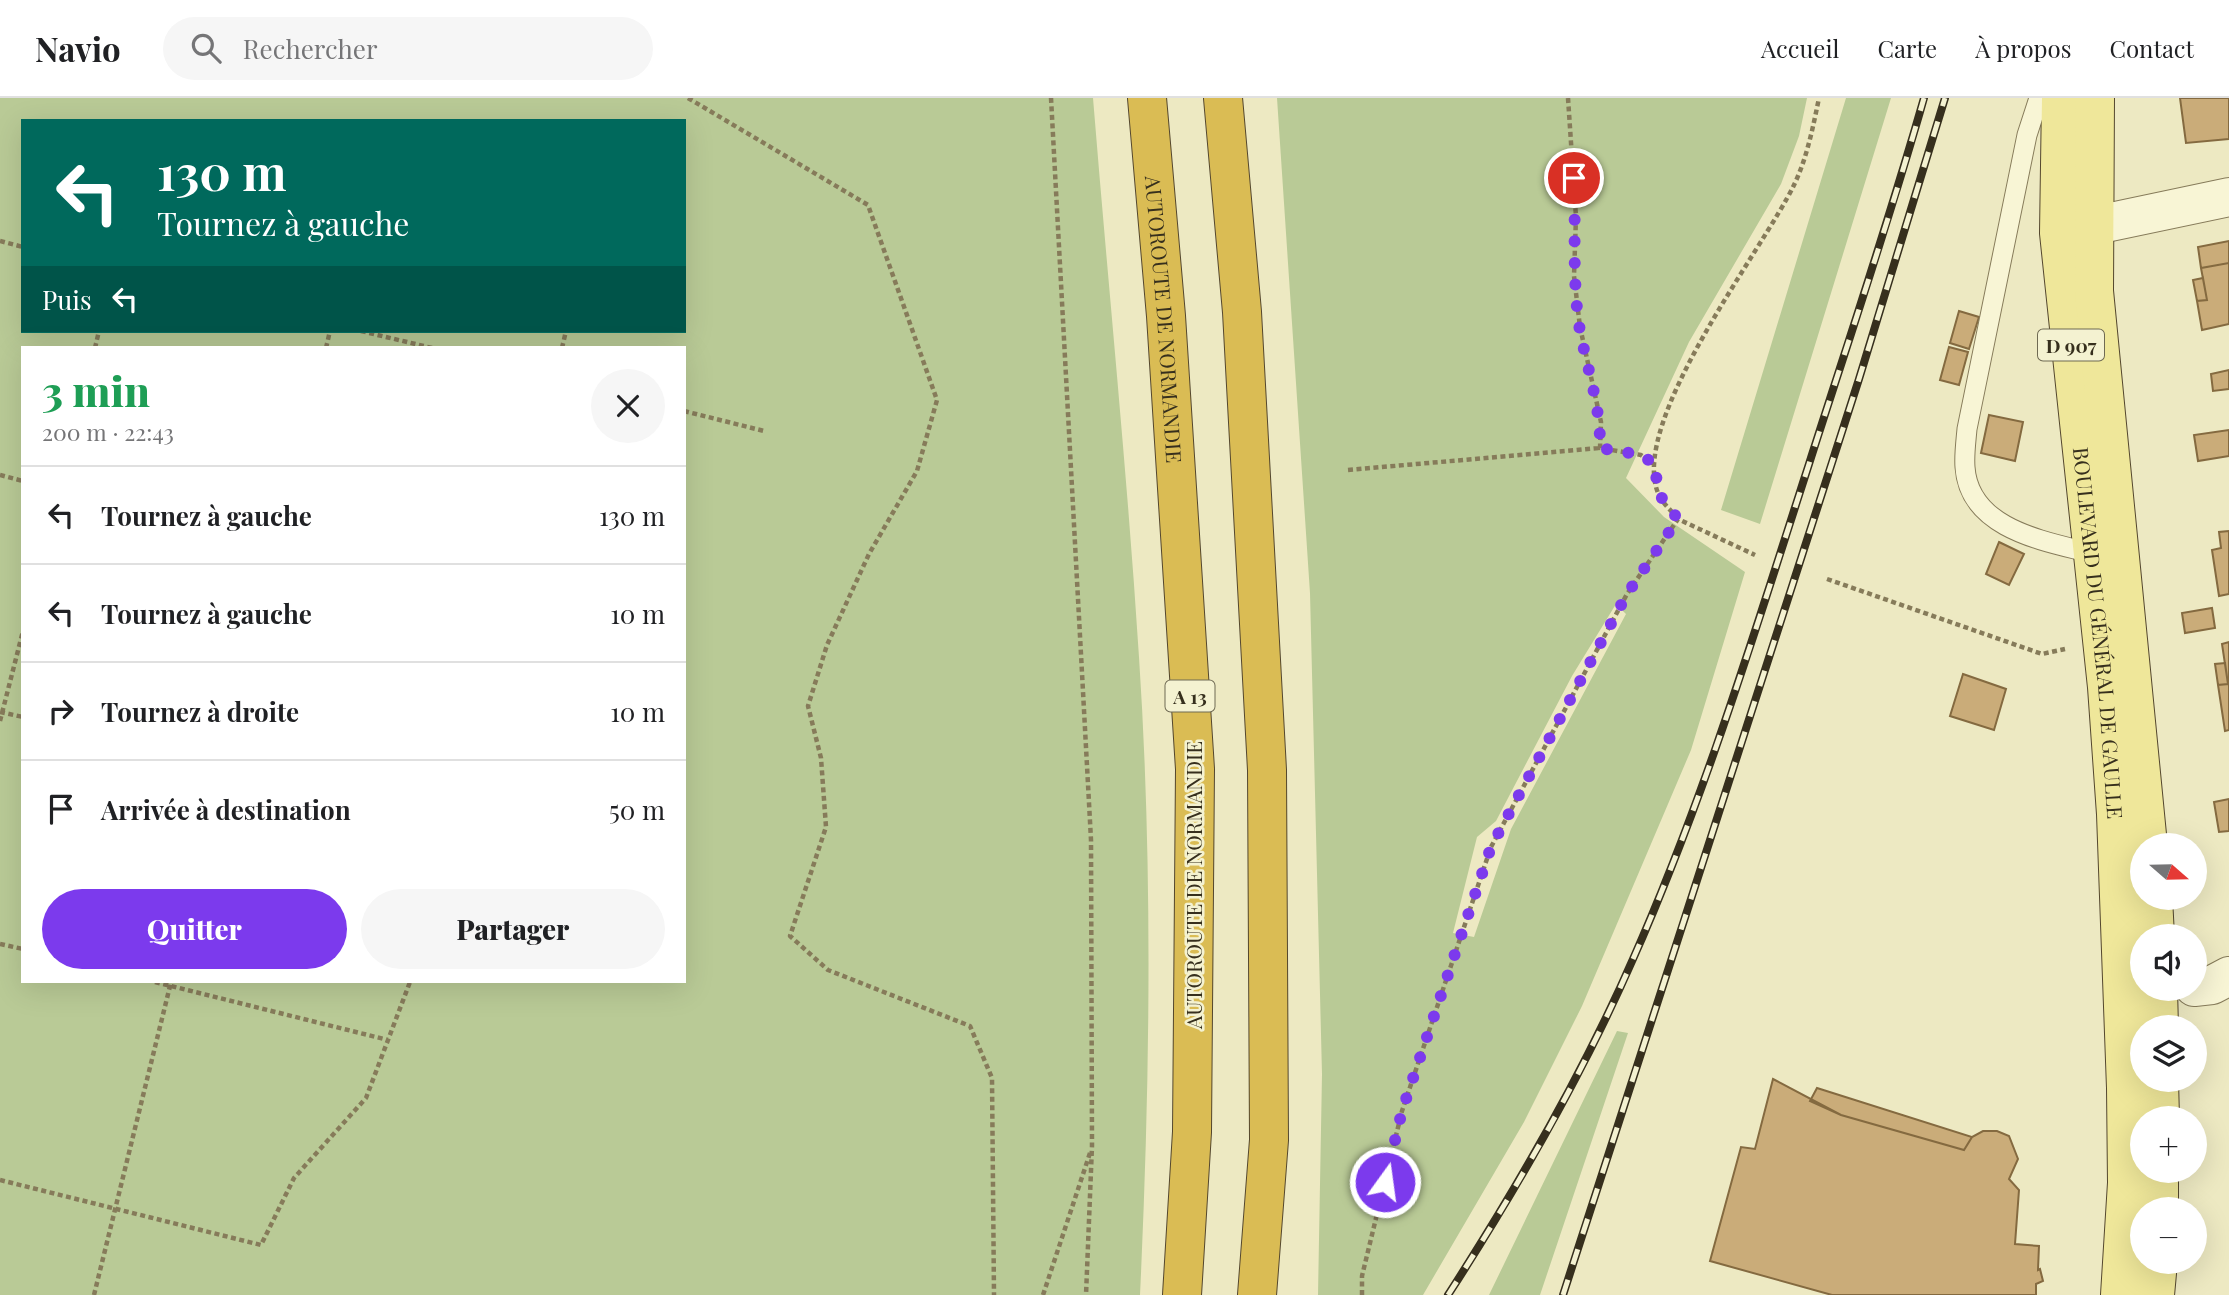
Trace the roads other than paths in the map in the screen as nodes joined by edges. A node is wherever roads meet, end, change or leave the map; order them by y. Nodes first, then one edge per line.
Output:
1 (1147, 98) edge
2 (1223, 98) edge
3 (2039, 98) edge
4 (2062, 98) edge
5 (2095, 98) edge
6 (2229, 197) edge
7 (2077, 229) junction
8 (2091, 553) junction
9 (2147, 833) edge
10 (2150, 924) edge
11 (2229, 976) edge
12 (2207, 986) edge
13 (2162, 1001) edge
14 (2157, 1274) edge
15 (1182, 1295) edge
16 (1257, 1295) edge
17 (2120, 1295) edge
18 (2155, 1295) edge

1 - 15 highway, AUTOROUTE DE NORMANDIE / A 13
2 - 16 highway
3 - 8 lane
4 - 7 main road, BOULEVARD DU GÉNÉRAL DE GAULLE / D 907
5 - 7 main road, BOULEVARD DU GÉNÉRAL DE GAULLE / D 907
6 - 7 street
7 - 8 main road, BOULEVARD DU GÉNÉRAL DE GAULLE / D 907
7 - 9 main road, BOULEVARD DU GÉNÉRAL DE GAULLE / D 907
8 - 10 main road, BOULEVARD DU GÉNÉRAL DE GAULLE / D 907
11 - 12 street
13 - 17 main road, BOULEVARD DU GÉNÉRAL DE GAULLE / D 907
14 - 18 main road

